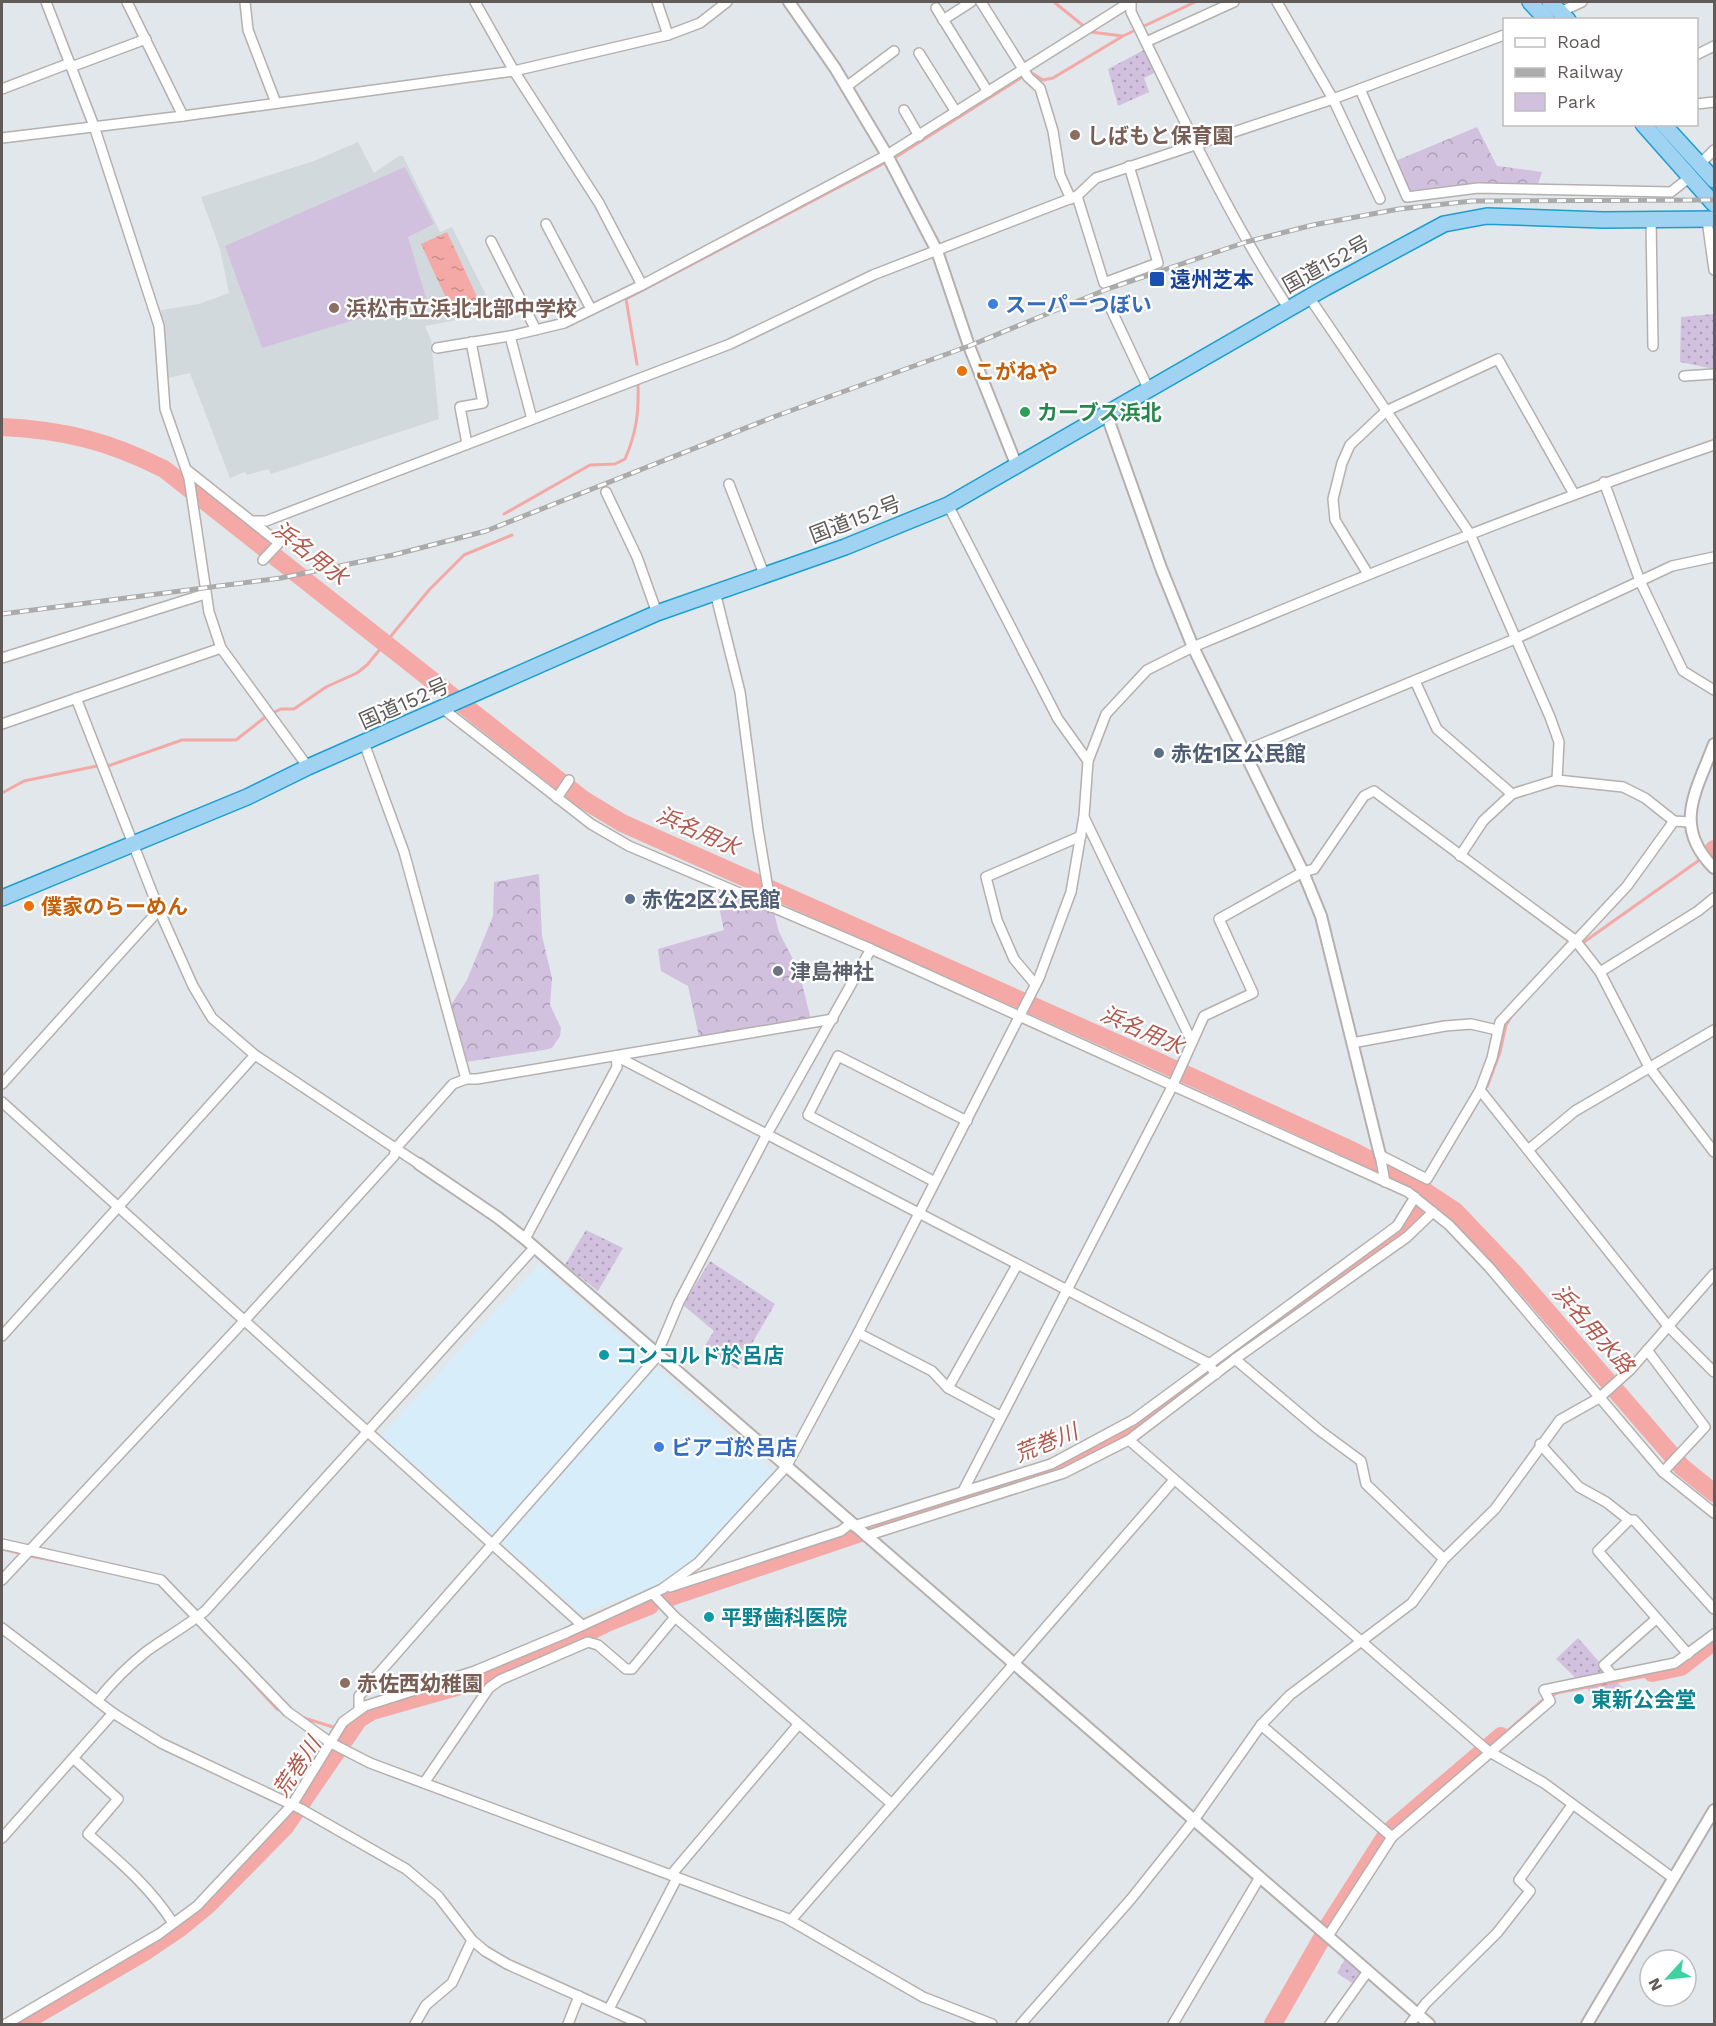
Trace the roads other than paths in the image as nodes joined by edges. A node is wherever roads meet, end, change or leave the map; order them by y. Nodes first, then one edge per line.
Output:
1 (46, 2) edge
2 (127, 2) edge
3 (245, 2) edge
4 (475, 2) edge
5 (657, 2) edge
6 (727, 2) edge
7 (789, 2) edge
8 (971, 2) edge
9 (981, 2) edge
10 (1130, 2) edge
11 (1234, 2) edge
12 (1277, 2) edge
13 (1530, 2) edge
14 (1582, 2) edge
15 (936, 8) dead end
16 (1553, 15) edge
17 (943, 20) junction
18 (668, 35) junction
19 (1503, 35) edge
20 (146, 39) junction
21 (1145, 39) junction
22 (1714, 46) edge
23 (894, 51) dead end
24 (919, 53) dead end
25 (1698, 54) edge
26 (71, 65) junction
27 (514, 71) junction
28 (1025, 72) junction
29 (846, 87) junction
30 (2, 89) edge
31 (1360, 89) junction
32 (988, 92) junction
33 (1333, 99) junction
34 (1714, 102) edge
35 (276, 103) junction
36 (1698, 104) edge
37 (904, 110) dead end
38 (956, 112) junction
39 (183, 117) junction
40 (94, 126) junction
41 (1645, 126) edge
42 (1665, 126) edge
43 (919, 136) junction
44 (2, 138) edge
45 (1196, 145) junction
46 (1714, 150) edge
47 (889, 159) junction
48 (1700, 164) junction
49 (1129, 166) junction
50 (1690, 177) junction
51 (1714, 180) edge
52 (1074, 197) junction
53 (1380, 199) dead end
54 (1714, 204) edge
55 (1651, 219) junction
56 (1711, 219) edge
57 (546, 224) dead end
58 (491, 241) dead end
59 (937, 250) junction
60 (1714, 270) edge
61 (642, 285) junction
62 (1310, 297) junction
63 (1110, 307) dead end
64 (591, 309) junction
65 (1289, 309) junction
66 (536, 330) junction
67 (510, 336) junction
68 (471, 342) junction
69 (1653, 346) dead end
70 (437, 348) dead end
71 (1714, 374) edge
72 (1684, 376) dead end
73 (1149, 390) junction
74 (1386, 411) junction
75 (1106, 413) junction
76 (532, 418) junction
77 (467, 444) junction
78 (1714, 445) edge
79 (1016, 464) junction
80 (188, 474) junction
81 (1604, 482) junction
82 (729, 484) dead end
83 (606, 492) dead end
84 (1574, 494) junction
85 (948, 505) junction
86 (252, 521) junction
87 (1470, 534) junction
88 (1714, 557) edge
89 (263, 560) dead end
90 (764, 574) junction
91 (1368, 574) junction
92 (1640, 581) junction
93 (715, 592) junction
94 (205, 594) junction
95 (657, 613) junction
96 (1515, 639) junction
97 (1193, 646) junction
98 (221, 648) junction
99 (2, 658) edge
100 (1415, 681) junction
101 (1714, 690) edge
102 (76, 698) junction
103 (446, 707) junction
104 (2, 724) edge
105 (364, 743) junction
106 (1714, 744) edge
107 (1244, 751) junction
108 (1088, 761) junction
109 (308, 767) junction
110 (569, 780) dead end
111 (1557, 780) junction
112 (1512, 794) junction
113 (560, 795) junction
114 (1084, 816) junction
115 (1674, 821) junction
116 (1689, 822) junction
117 (1081, 836) junction
118 (133, 847) junction
119 (1460, 856) junction
120 (1712, 862) edge
121 (1303, 872) junction
122 (2, 898) edge
123 (1714, 898) edge
124 (771, 902) junction
125 (159, 910) junction
126 (1575, 940) junction
127 (871, 950) junction
128 (1600, 972) junction
129 (1035, 984) junction
130 (1022, 1015) junction
131 (833, 1019) junction
132 (1497, 1030) junction
133 (1714, 1030) edge
134 (1192, 1042) junction
135 (1352, 1043) junction
136 (255, 1055) junction
137 (616, 1056) junction
138 (1649, 1067) junction
139 (466, 1079) junction
140 (2, 1084) edge
141 (1173, 1084) junction
142 (1480, 1090) junction
143 (2, 1102) edge
144 (967, 1121) junction
145 (767, 1134) junction
146 (396, 1148) junction
147 (1527, 1150) junction
148 (1714, 1152) edge
149 (1380, 1155) junction
150 (420, 1164) joint
151 (935, 1182) junction
152 (1385, 1182) junction
153 (1414, 1197) junction
154 (119, 1207) junction
155 (920, 1212) junction
156 (1433, 1212) junction
157 (525, 1239) junction
158 (534, 1248) junction
159 (1017, 1265) junction
160 (1714, 1274) edge
161 (1067, 1289) junction
162 (245, 1320) junction
163 (1668, 1326) junction
164 (858, 1333) junction
165 (2, 1336) edge
166 (1647, 1350) junction
167 (656, 1353) junction
168 (1235, 1359) junction
169 (1213, 1369) junction
170 (1714, 1372) edge
171 (948, 1388) junction
172 (1601, 1396) junction
173 (1000, 1416) junction
174 (368, 1431) junction
175 (1129, 1440) junction
176 (1540, 1444) junction
177 (786, 1467) junction
178 (1667, 1468) junction
179 (1174, 1480) junction
180 (963, 1491) junction
181 (1714, 1514) edge
182 (1629, 1520) junction
183 (858, 1529) junction
184 (2, 1544) edge
185 (492, 1544) junction
186 (28, 1550) junction
187 (1444, 1559) junction
188 (2, 1580) edge
189 (662, 1589) junction
190 (652, 1594) junction
191 (1714, 1609) edge
192 (198, 1617) junction
193 (675, 1617) junction
194 (1656, 1619) junction
195 (582, 1625) junction
196 (2, 1628) edge
197 (1714, 1634) edge
198 (1361, 1640) junction
199 (1688, 1654) junction
200 (1012, 1662) junction
201 (1612, 1675) junction
202 (97, 1701) junction
203 (359, 1709) junction
204 (113, 1713) junction
205 (798, 1725) junction
206 (1261, 1725) junction
207 (331, 1743) junction
208 (1488, 1749) junction
209 (73, 1758) junction
210 (424, 1783) junction
211 (892, 1804) junction
212 (1572, 1805) junction
213 (296, 1807) junction
214 (1714, 1810) edge
215 (1194, 1820) junction
216 (1392, 1837) junction
217 (2, 1838) edge
218 (674, 1876) junction
219 (1260, 1877) junction
220 (1673, 1878) junction
221 (790, 1920) junction
222 (173, 1923) junction
223 (1328, 1936) junction
224 (472, 1940) junction
225 (1368, 1971) junction
226 (579, 1996) junction
227 (609, 2009) junction
228 (1418, 2015) junction
229 (6, 2025) edge
230 (416, 2025) edge
231 (568, 2025) edge
232 (641, 2025) edge
233 (992, 2025) edge
234 (1021, 2025) edge
235 (1173, 2025) edge
236 (1330, 2025) edge
237 (1410, 2025) edge
238 (1429, 2025) edge
239 (1587, 2025) edge

1 - 26 street
2 - 20 street
3 - 35 street
4 - 27 street
5 - 18 street
6 - 18 street
7 - 29 street
8 - 17 street
9 - 28 street
10 - 21 street
10 - 28 street
11 - 21 street
12 - 33 street
13 - 16 highway
14 - 16 street
15 - 17 street
17 - 32 street
18 - 27 street
19 - 31 street
20 - 26 street
20 - 39 street
21 - 45 street
22 - 25 street
23 - 29 street
24 - 38 street
26 - 30 street
26 - 40 street
27 - 35 street
27 - 61 street
28 - 32 street
28 - 52 street
29 - 47 street
31 - 33 street
31 - 50 street
32 - 38 street
33 - 45 street
33 - 53 street
34 - 36 street
35 - 39 street
37 - 43 street
38 - 43 street
39 - 40 street
40 - 44 street
40 - 80 street
41 - 50 highway
42 - 48 highway
43 - 47 street
45 - 49 street
45 - 65 street
46 - 48 street
47 - 59 street
47 - 61 street
48 - 51 highway
49 - 52 street
49 - 52 street
50 - 54 highway
52 - 59 street
55 - 56 highway, 国道152号
55 - 62 highway, 国道152号
55 - 69 street
56 - 60 street
57 - 64 street
58 - 66 street
59 - 76 street
59 - 79 street
61 - 64 street
62 - 65 highway, 国道152号
62 - 74 street
63 - 73 street
64 - 66 street
65 - 73 highway, 国道152号
66 - 67 street
67 - 68 street
67 - 76 street
68 - 70 street
68 - 77 street
71 - 72 street
73 - 75 highway, 国道152号
74 - 84 street
74 - 87 street
74 - 91 street
75 - 79 highway, 国道152号
75 - 97 street
76 - 77 street
77 - 86 street
78 - 81 street
79 - 85 highway, 国道152号
80 - 86 street
80 - 94 street
81 - 84 street
81 - 92 street
82 - 90 street
83 - 95 street
84 - 87 street
85 - 90 highway, 国道152号
85 - 108 street
86 - 89 street
87 - 91 street
87 - 96 street
88 - 92 street
90 - 93 highway, 国道152号
91 - 97 street
92 - 96 street
92 - 101 street
93 - 95 highway, 国道152号
93 - 124 street
94 - 98 street
94 - 99 street
95 - 103 highway, 国道152号
96 - 100 street
96 - 111 street
97 - 107 street
97 - 108 street
98 - 102 street
98 - 109 street
100 - 107 street
100 - 112 street
102 - 104 street
102 - 118 street
103 - 105 highway, 国道152号
103 - 113 street
105 - 109 highway, 国道152号
105 - 139 street
106 - 116 street
107 - 121 street
108 - 114 street
109 - 118 highway, 国道152号
110 - 113 street
111 - 112 street
111 - 115 street
112 - 119 street
113 - 124 street
114 - 117 street
114 - 134 street
115 - 116 street
115 - 126 street
116 - 120 street
117 - 129 street
117 - 129 street
118 - 122 highway, 国道152号
118 - 125 street
119 - 121 street
119 - 126 street
121 - 134 street
121 - 135 street
123 - 128 street
124 - 127 street
125 - 136 street
125 - 140 street
126 - 128 street
126 - 132 street
127 - 130 street
127 - 131 street
128 - 138 street
129 - 130 street
130 - 141 street
130 - 144 street
131 - 137 street
131 - 145 street
132 - 135 street
132 - 142 street
133 - 138 street
134 - 141 street
135 - 149 street
136 - 146 street
136 - 154 street
137 - 139 street
137 - 145 street
137 - 157 street
138 - 147 street
138 - 148 street
139 - 146 street
141 - 152 street
141 - 161 street
142 - 147 street
142 - 149 street
143 - 154 street
144 - 151 street
144 - 151 street
145 - 155 street
145 - 167 street
146 - 150 street
146 - 162 street
147 - 163 street
149 - 152 street
150 - 157 street
151 - 155 street
152 - 153 street
153 - 156 street
153 - 169 street
154 - 162 street
154 - 165 street
155 - 159 street
155 - 164 street
156 - 168 street
156 - 172 street
157 - 158 street
158 - 167 street
158 - 174 street
159 - 161 street
159 - 171 street
160 - 163 street
161 - 169 street
161 - 173 street
162 - 174 street
162 - 186 street
163 - 166 street
163 - 170 street
164 - 171 street
164 - 177 street
166 - 172 street
166 - 178 street
167 - 177 street
167 - 185 street
168 - 169 street
168 - 187 street
169 - 175 street
169 - 180 street
171 - 173 street
172 - 176 street
172 - 178 street
173 - 180 street
174 - 185 street
174 - 192 street
175 - 179 street
175 - 183 street
176 - 182 street
176 - 187 street
177 - 183 street
177 - 189 street
178 - 181 street
179 - 198 street
179 - 200 street
180 - 183 street
182 - 191 street
182 - 194 street
183 - 189 street
183 - 200 street
184 - 186 street
185 - 195 street
185 - 203 street
186 - 188 street
186 - 192 street
187 - 198 street
189 - 190 street
190 - 193 street
190 - 195 street
192 - 202 street
192 - 207 street
193 - 205 street
193 - 210 street
194 - 199 street
194 - 201 street
195 - 203 street
196 - 202 street
197 - 199 street
198 - 206 street
198 - 208 street
199 - 201 street
200 - 211 street
200 - 215 street
201 - 208 street
202 - 204 street
203 - 207 street
204 - 209 street
204 - 213 street
205 - 211 street
205 - 218 street
206 - 215 street
206 - 216 street
207 - 210 street
207 - 213 street
208 - 212 street
208 - 216 street
209 - 217 street
209 - 222 street
210 - 218 street
211 - 221 street
212 - 220 street
212 - 228 street
213 - 222 street
213 - 224 street
214 - 220 street
215 - 219 street
215 - 234 street
216 - 223 street
218 - 221 street
218 - 227 street
219 - 223 street
219 - 235 street
220 - 239 street
221 - 233 street
222 - 229 street
223 - 225 street
224 - 226 street
224 - 230 street
225 - 228 street
225 - 236 street
226 - 227 street
226 - 231 street
227 - 232 street
228 - 237 street
228 - 238 street

